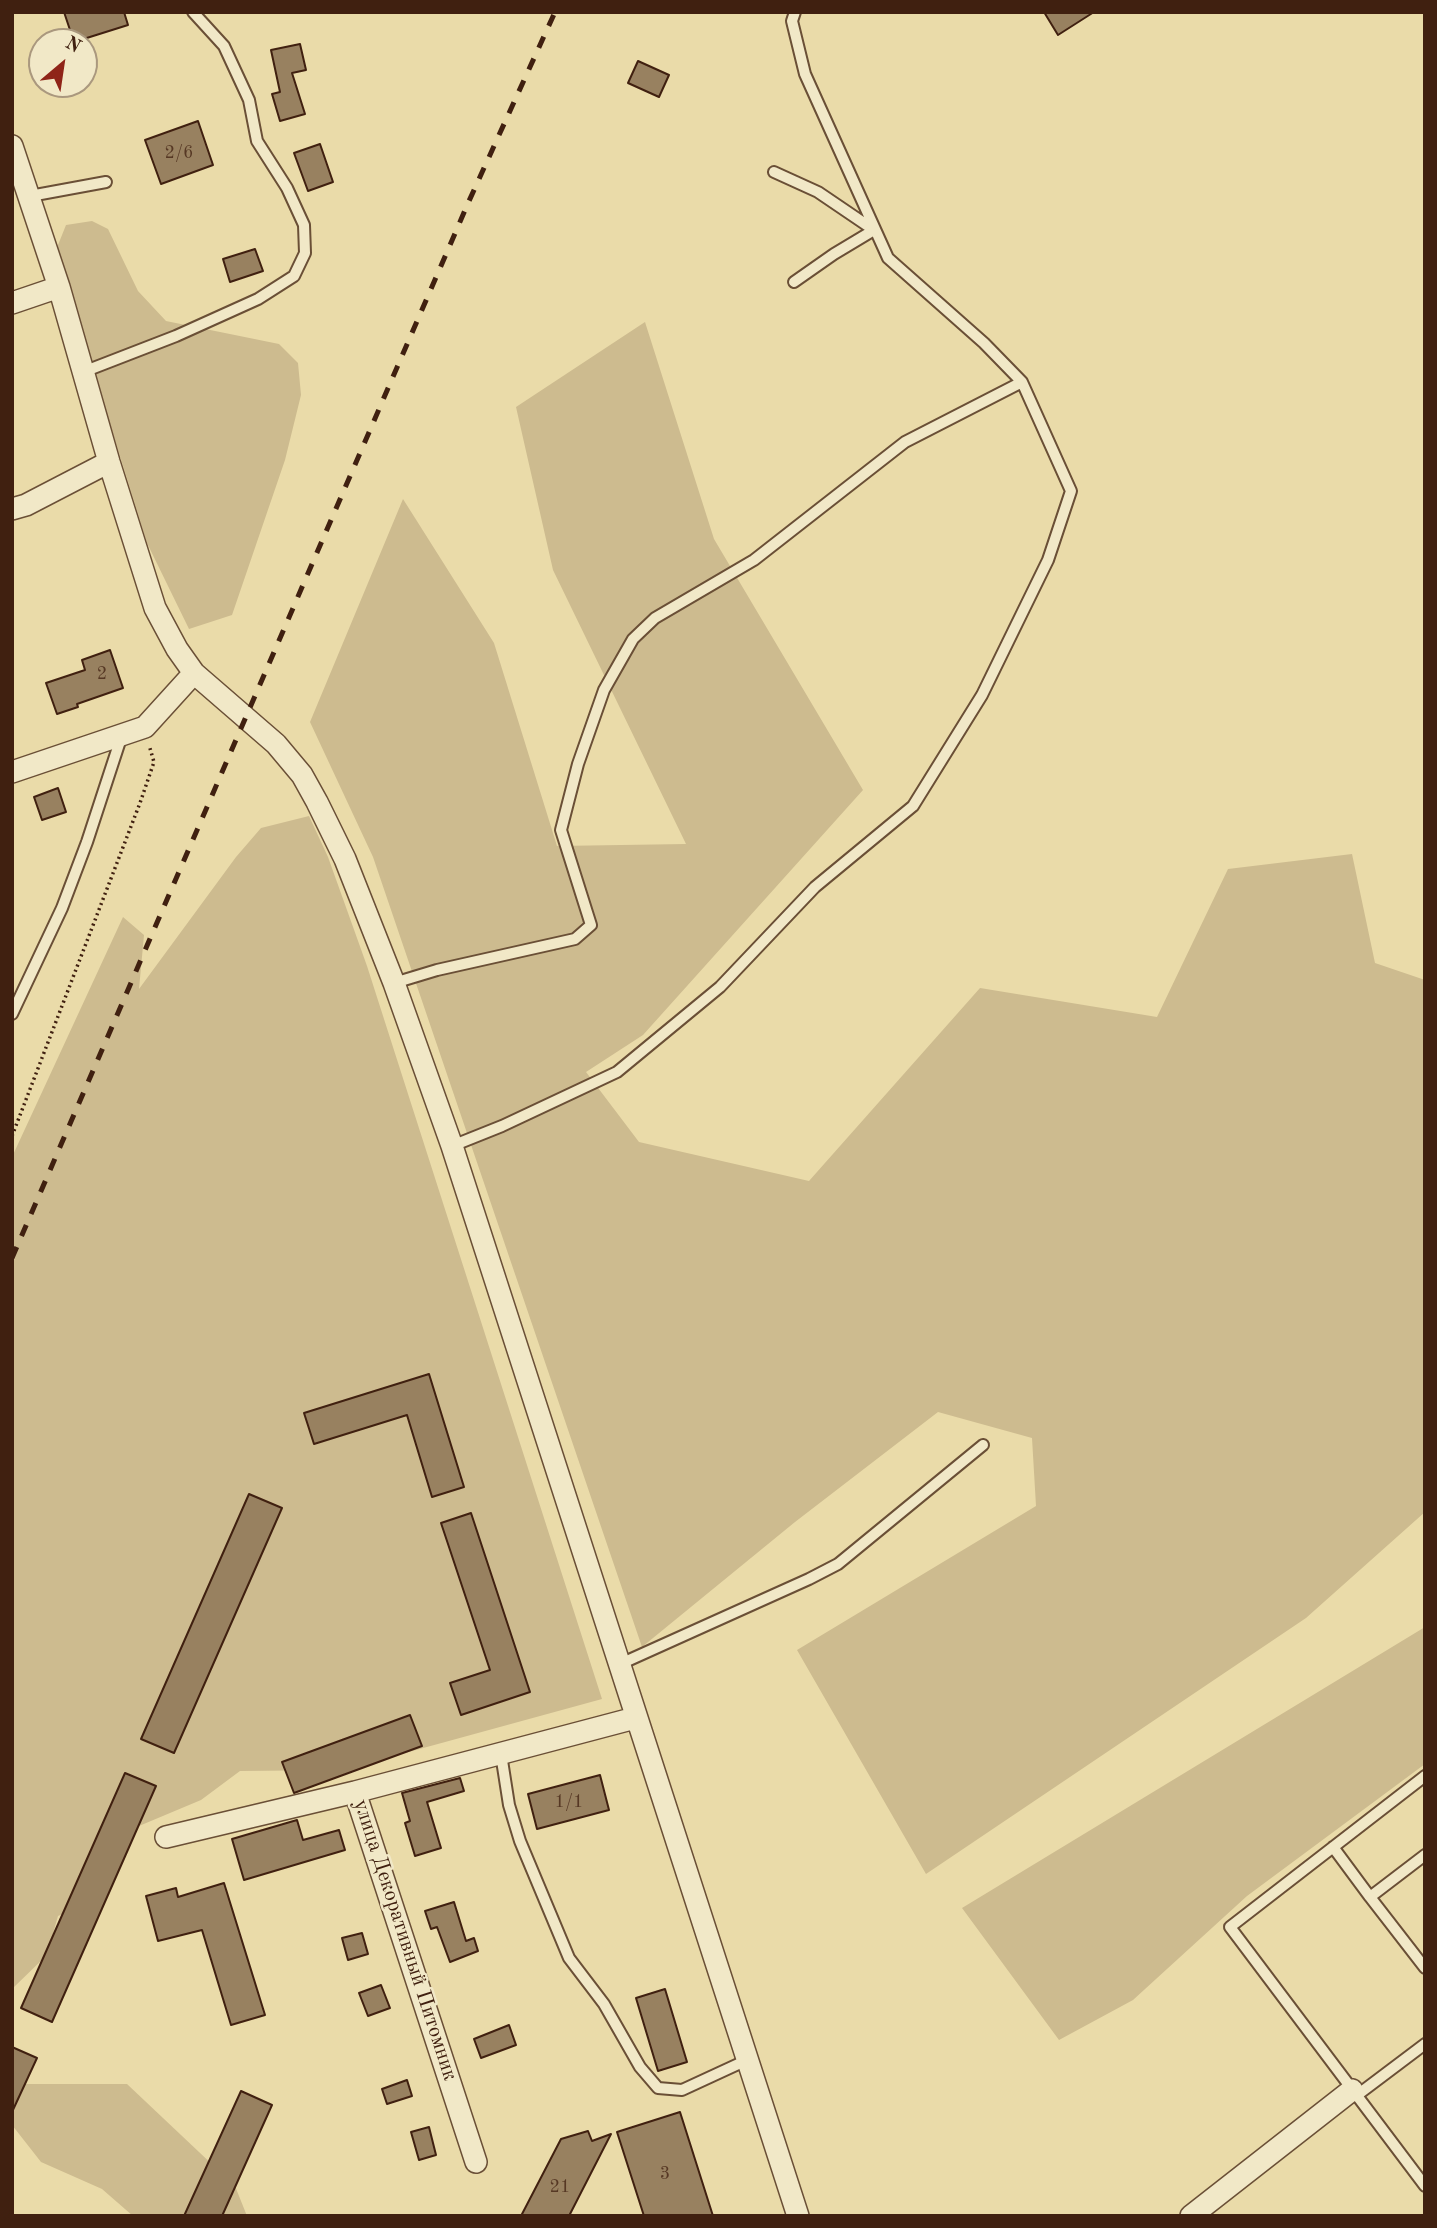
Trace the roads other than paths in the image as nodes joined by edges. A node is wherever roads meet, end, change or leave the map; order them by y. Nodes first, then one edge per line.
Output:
1 (193, 12) edge
2 (795, 12) edge
3 (12, 146) edge
4 (774, 172) dead end
5 (106, 182) dead end
6 (30, 196) junction
7 (874, 230) junction
8 (794, 282) dead end
9 (59, 287) junction
10 (12, 303) edge
11 (83, 372) junction
12 (1022, 382) junction
13 (109, 462) junction
14 (12, 509) edge
15 (194, 673) junction
16 (122, 735) junction
17 (12, 772) edge
18 (394, 983) junction
19 (12, 1014) edge
20 (452, 1146) junction
21 (983, 1446) dead end
22 (618, 1665) junction
23 (635, 1718) junction
24 (501, 1754) junction
25 (1425, 1776) edge
26 (355, 1792) junction
27 (166, 1837) dead end
28 (1333, 1847) junction
29 (1425, 1855) edge
30 (1370, 1896) junction
31 (1425, 1968) edge
32 (1425, 2044) edge
33 (747, 2060) junction
34 (1354, 2093) junction
35 (476, 2162) dead end
36 (1425, 2186) edge
37 (798, 2216) edge
38 (1191, 2216) edge

1 - 11 lane
2 - 7 lane
3 - 6 street
4 - 7 lane
5 - 6 lane
6 - 9 street
7 - 8 lane
7 - 12 lane
9 - 10 street
9 - 11 street
11 - 13 street
12 - 18 lane
12 - 20 lane
13 - 14 street
13 - 15 street
15 - 16 street
15 - 18 street
16 - 17 street
16 - 19 lane
18 - 20 street
20 - 22 street
21 - 22 lane
22 - 23 street
23 - 24 street, улица Декоративный Питомник
23 - 33 street
24 - 26 street, улица Декоративный Питомник
24 - 33 lane
25 - 28 lane
26 - 27 street
26 - 35 street, улица Декоративный Питомник
28 - 30 lane
28 - 34 lane
29 - 30 lane
30 - 31 lane
32 - 34 lane
33 - 37 street
34 - 36 lane
34 - 38 street

